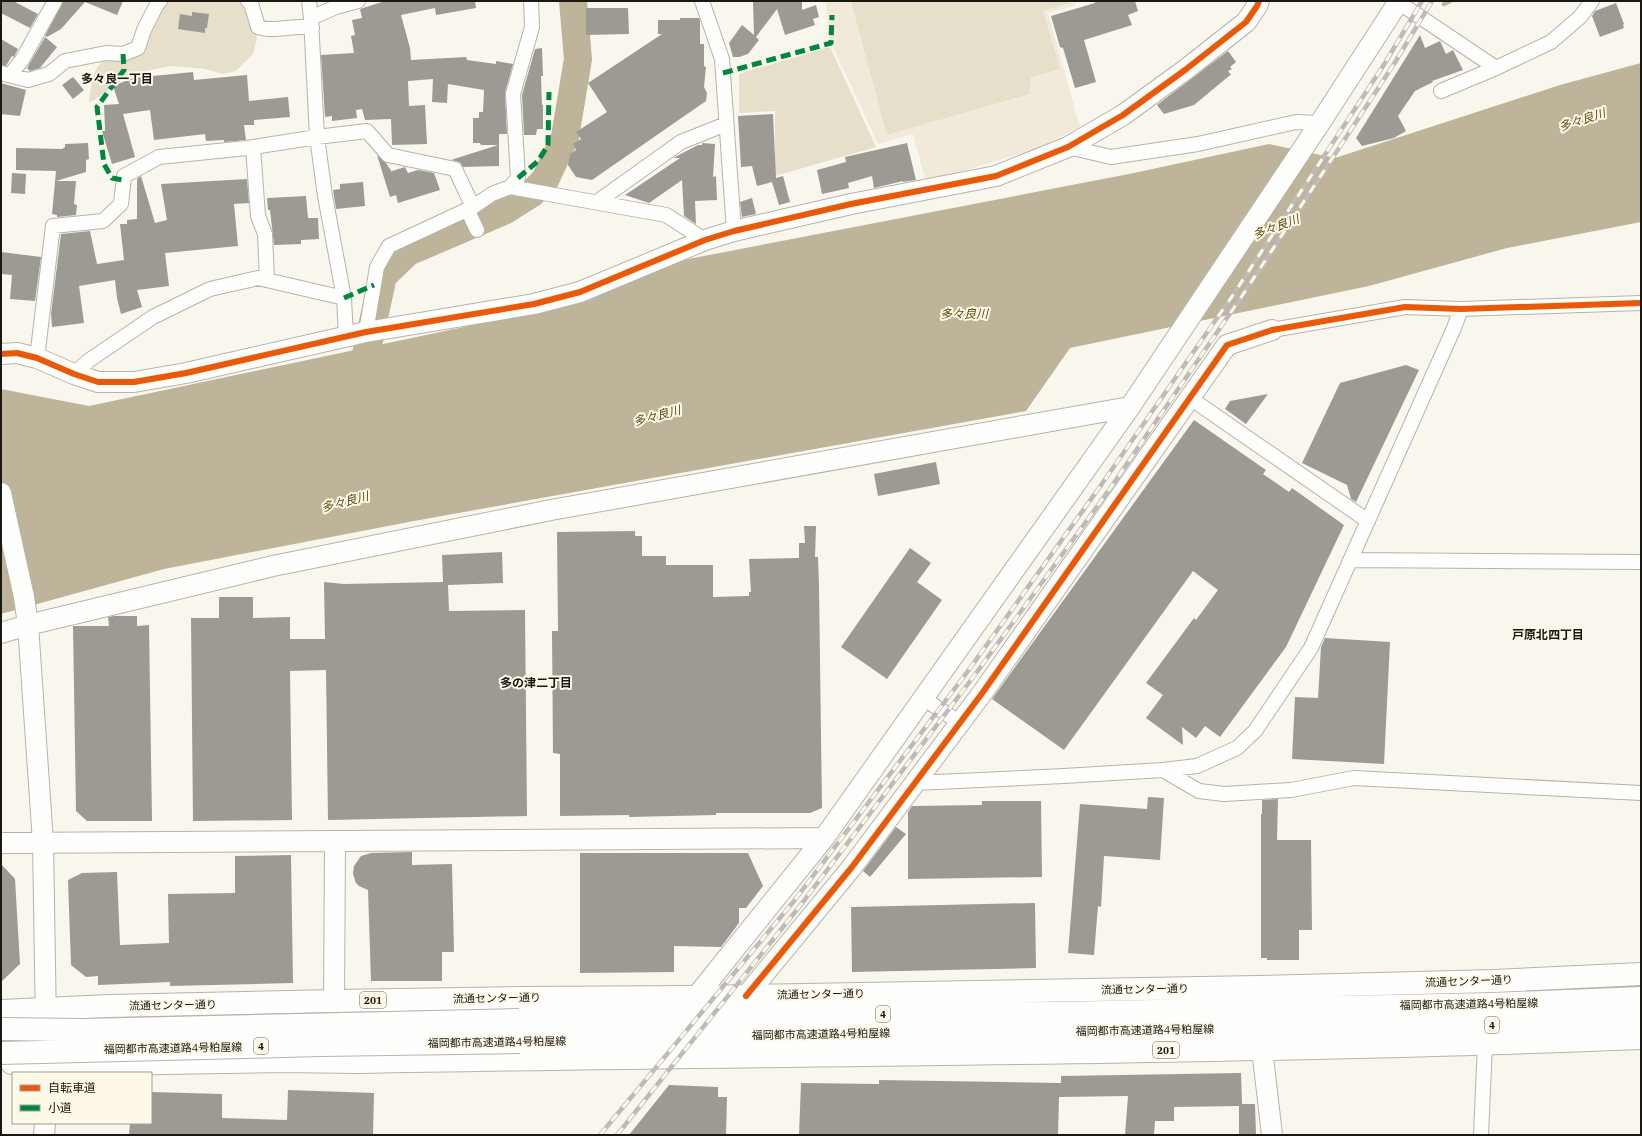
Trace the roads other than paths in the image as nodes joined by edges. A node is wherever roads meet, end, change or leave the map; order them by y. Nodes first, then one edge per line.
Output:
1 (55, 1) edge
2 (160, 1) edge
3 (248, 1) edge
4 (309, 1) edge
5 (358, 1) edge
6 (531, 1) edge
7 (702, 1) edge
8 (1259, 1) edge
9 (1592, 1) edge
10 (1398, 2) edge
11 (311, 23) junction
12 (1496, 68) junction
13 (5, 74) edge
14 (1441, 91) dead end
15 (726, 124) junction
16 (1315, 129) junction
17 (317, 137) junction
18 (253, 147) junction
19 (1068, 147) junction
20 (510, 187) junction
21 (597, 202) junction
22 (470, 208) junction
23 (477, 230) dead end
24 (734, 231) junction
25 (705, 240) junction
26 (267, 280) junction
27 (344, 298) junction
28 (1641, 303) edge
29 (1461, 310) junction
30 (1272, 330) joint
31 (366, 332) junction
32 (346, 337) junction
33 (1, 354) edge
34 (37, 358) junction
35 (74, 374) junction
36 (1190, 398) junction
37 (1130, 407) junction
38 (1, 493) edge
39 (1368, 521) junction
40 (1350, 560) junction
41 (1641, 562) edge
42 (28, 625) junction
43 (1, 633) edge
44 (923, 698) junction
45 (960, 723) junction
46 (1163, 770) junction
47 (915, 783) junction
48 (1641, 793) edge
49 (824, 838) junction
50 (335, 841) junction
51 (43, 842) junction
52 (1, 843) edge
53 (1641, 974) edge
54 (746, 996) junction
55 (696, 997) junction
56 (1641, 998) edge
57 (334, 1001) junction
58 (46, 1010) junction
59 (1, 1012) edge
60 (1345, 1017) junction
61 (1641, 1019) edge
62 (1, 1029) edge
63 (520, 1031) junction
64 (1641, 1038) edge
65 (1485, 1044) junction
66 (1262, 1049) junction
67 (1, 1053) edge
68 (1, 1063) edge
69 (47, 1068) edge
70 (45, 1124) edge
71 (44, 1135) edge
72 (1272, 1135) edge
73 (1481, 1135) edge

1 - 13 street
2 - 13 street
3 - 11 street
4 - 11 street
5 - 11 street
6 - 20 street
7 - 15 street
8 - 19 street
9 - 12 street
10 - 12 street
10 - 16 street
11 - 17 street
12 - 14 street
15 - 21 street
15 - 24 street
16 - 19 street
16 - 37 street
17 - 18 street
17 - 22 street
17 - 27 street
18 - 26 street
18 - 34 street
19 - 24 street
20 - 21 street
20 - 22 street
21 - 25 street
22 - 23 street
22 - 31 street
24 - 25 street
25 - 31 street
26 - 27 street
26 - 35 street
27 - 32 street
28 - 29 street
29 - 30 street
29 - 39 street
30 - 36 street
31 - 32 street
32 - 35 street
33 - 34 street
34 - 35 street
36 - 39 street
36 - 45 street
37 - 42 street
37 - 44 street
38 - 42 street
39 - 40 street
40 - 41 street
40 - 46 street
42 - 43 street
42 - 51 street
44 - 45 street
44 - 49 street
45 - 47 street
46 - 47 street
46 - 48 street
47 - 54 street
49 - 50 street
49 - 55 street
50 - 51 street
50 - 57 street
51 - 52 street
51 - 58 street
53 - 54 highway, 流通センター通り / 201
54 - 55 highway, 流通センター通り / 201
55 - 57 highway, 流通センター通り / 201
56 - 60 highway, 福岡都市高速道路4号粕屋線 / 4
57 - 58 highway, 流通センター通り / 201
58 - 59 highway, 流通センター通り / 201
58 - 69 street
60 - 61 highway, 福岡都市高速道路4号粕屋線 / 4
60 - 63 highway, 福岡都市高速道路4号粕屋線 / 4
62 - 63 highway, 福岡都市高速道路4号粕屋線 / 4, bridge
63 - 67 highway, 福岡都市高速道路4号粕屋線 / 4, bridge
64 - 65 highway, 201
65 - 66 highway, 201
65 - 73 street
66 - 69 highway, 201
66 - 72 street
68 - 69 highway, 201
70 - 71 street

